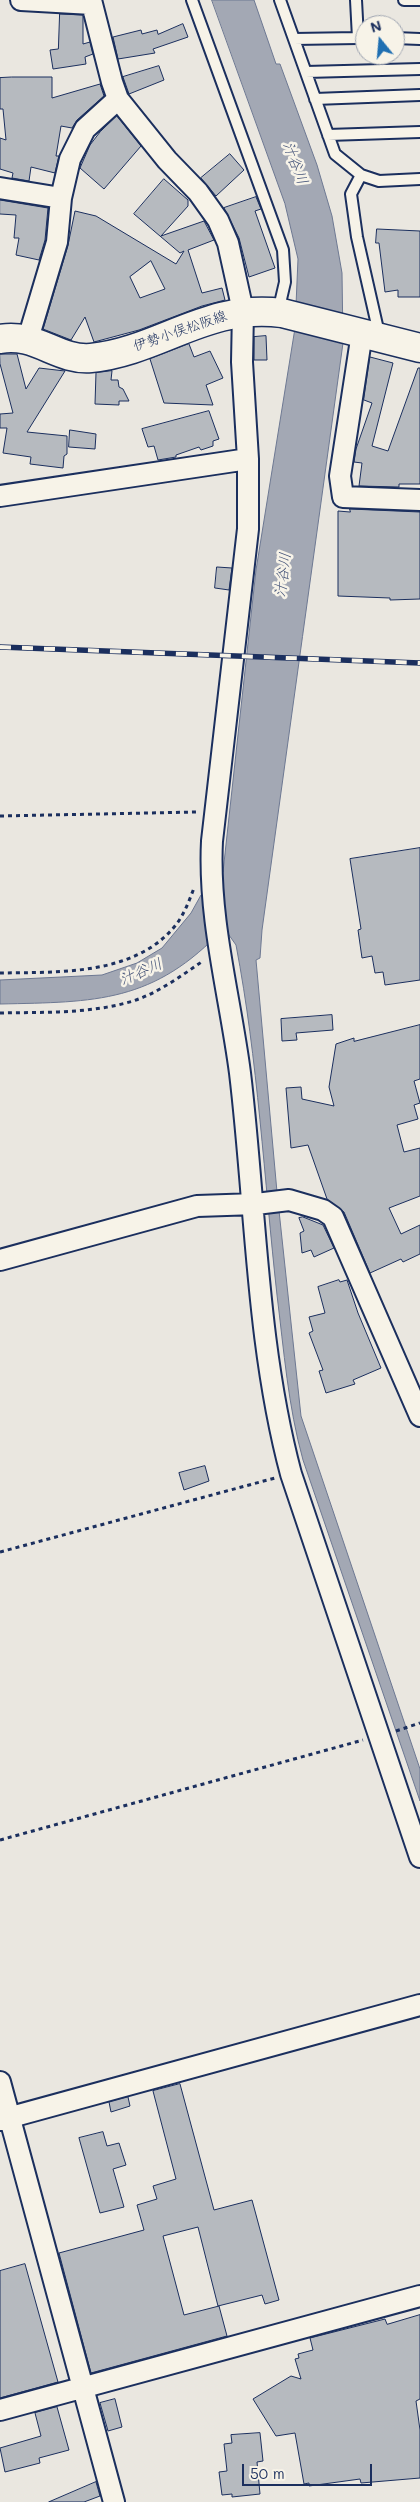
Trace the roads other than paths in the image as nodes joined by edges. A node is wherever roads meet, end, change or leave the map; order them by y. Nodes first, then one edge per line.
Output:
1 (21, 0) edge
2 (192, 0) edge
3 (280, 0) edge
4 (356, 0) edge
5 (404, 0) edge
6 (420, 0) edge
7 (91, 2) edge
8 (358, 15) edge
9 (355, 38) edge
10 (405, 38) edge
11 (294, 39) junction
12 (420, 39) edge
13 (420, 69) edge
14 (306, 72) junction
15 (420, 95) edge
16 (118, 99) junction
17 (315, 99) junction
18 (420, 132) edge
19 (328, 135) junction
20 (361, 175) junction
21 (420, 179) edge
22 (0, 188) edge
23 (61, 198) junction
24 (243, 311) junction
25 (280, 312) junction
26 (364, 333) junction
27 (0, 339) edge
28 (28, 339) junction
29 (420, 348) edge
30 (248, 459) junction
31 (0, 496) edge
32 (420, 500) edge
33 (254, 1204) junction
34 (0, 1260) edge
35 (420, 1416) edge
36 (420, 1856) edge
37 (420, 2005) edge
38 (0, 2082) edge
39 (5, 2118) edge
40 (420, 2296) edge
41 (83, 2387) junction
42 (0, 2410) edge
43 (114, 2502) edge

1 - 7 street
2 - 25 lane
3 - 11 lane
4 - 8 lane
5 - 6 lane
7 - 16 street
9 - 11 lane
10 - 12 lane
11 - 14 lane
13 - 14 lane
14 - 17 lane
15 - 17 lane
16 - 23 street
16 - 24 street
17 - 19 lane
18 - 19 lane
19 - 20 lane
20 - 21 lane
20 - 26 lane
22 - 23 street
23 - 28 street
24 - 25 main road, 伊勢小俣松阪線
24 - 28 main road, 伊勢小俣松阪線
24 - 30 street
25 - 26 main road, 伊勢小俣松阪線
26 - 29 main road, 伊勢小俣松阪線
26 - 32 street
27 - 28 main road, 伊勢小俣松阪線
30 - 31 street
30 - 33 street
33 - 34 street
33 - 35 street
33 - 36 street
37 - 39 street
38 - 39 street
39 - 41 street
40 - 41 street
41 - 42 street
41 - 43 street

